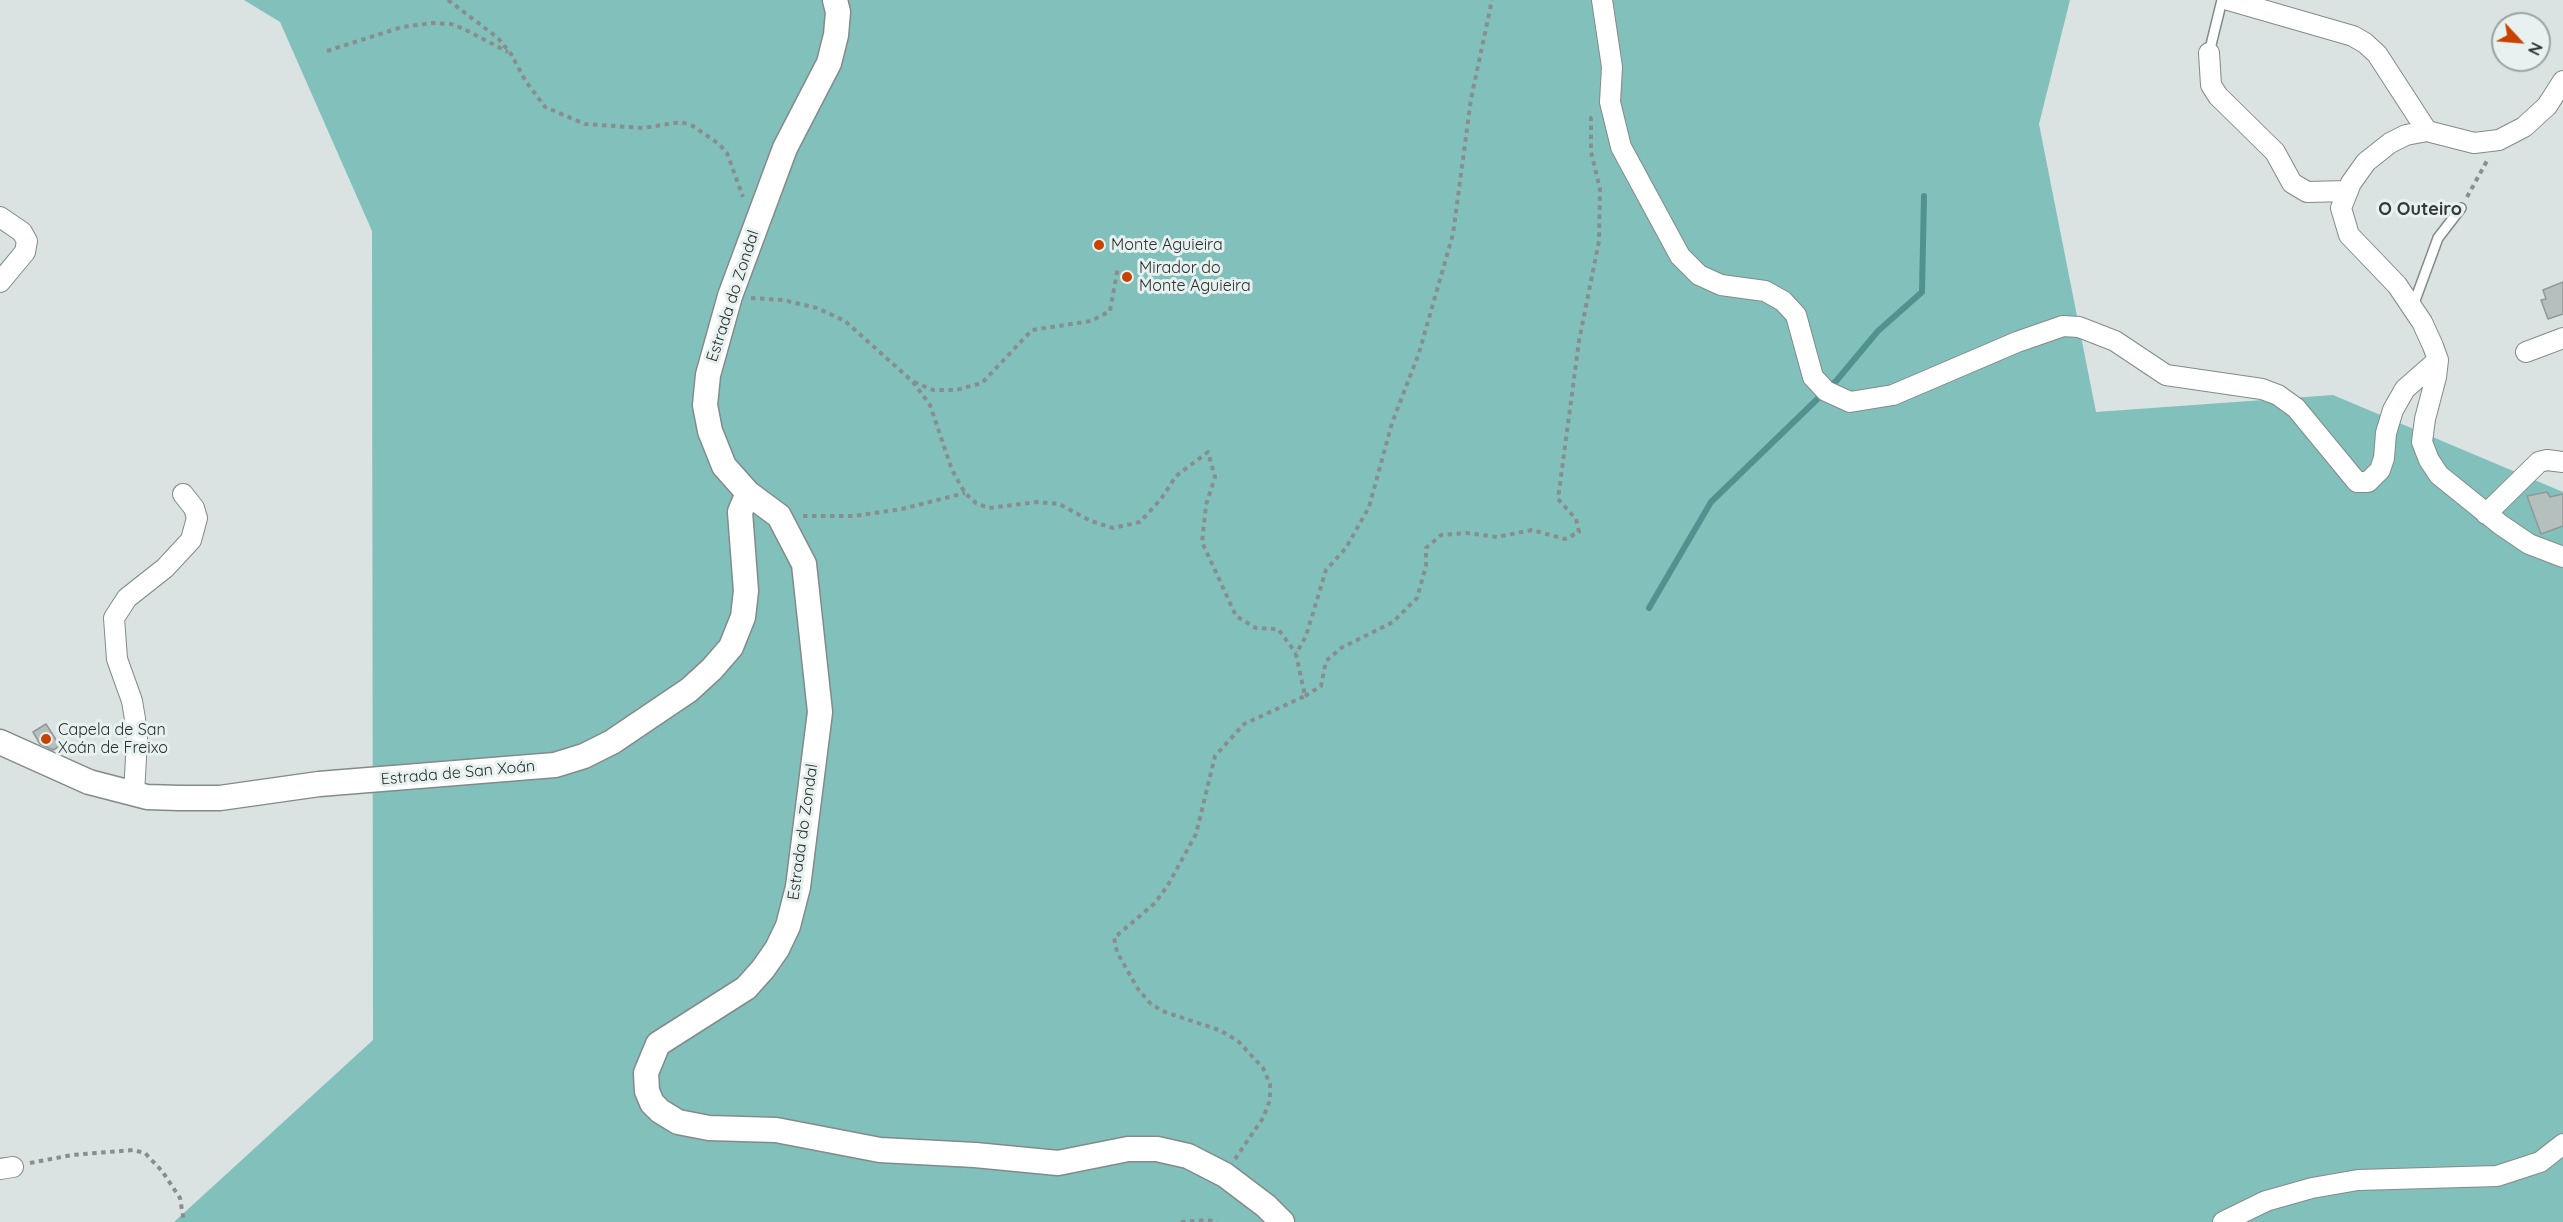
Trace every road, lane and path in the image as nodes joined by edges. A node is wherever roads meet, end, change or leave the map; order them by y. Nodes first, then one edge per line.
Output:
1 (448, 0) edge
2 (835, 0) edge
3 (1492, 0) edge
4 (1602, 0) edge
5 (2222, 0) edge
6 (2228, 0) edge
7 (327, 51) dead end
8 (2209, 53) joint
9 (512, 54) junction
10 (2563, 81) edge
11 (1610, 102) junction
12 (2427, 131) junction
13 (2499, 140) junction
14 (2348, 191) junction
15 (2461, 208) joint
16 (0, 217) edge
17 (753, 233) junction
18 (1118, 267) dead end
19 (0, 282) edge
20 (730, 296) junction
21 (2412, 308) junction
22 (2563, 338) edge
23 (2526, 352) dead end
24 (2438, 360) junction
25 (913, 382) junction
26 (2563, 462) edge
27 (748, 493) junction
28 (965, 493) junction
29 (183, 494) dead end
30 (2486, 514) junction
31 (779, 516) junction
32 (2563, 557) edge
33 (1296, 654) junction
34 (1305, 696) junction
35 (0, 742) edge
36 (134, 794) junction
37 (2563, 1144) edge
38 (6, 1168) edge
39 (1225, 1175) junction
40 (184, 1222) edge
41 (1181, 1222) edge
42 (1217, 1222) edge
43 (1282, 1222) edge
44 (2223, 1222) edge

1 - 9 path
2 - 17 street, Estrada do Zondal
3 - 33 path
4 - 11 street
5 - 8 lane
6 - 12 street
7 - 9 path
8 - 14 street
9 - 17 path
10 - 13 street
11 - 24 street
11 - 34 path
12 - 13 street
12 - 14 street
13 - 15 path
14 - 21 street
15 - 21 lane
16 - 19 street
17 - 20 street, Estrada do Zondal
18 - 25 path
20 - 25 path
20 - 27 street, Estrada do Zondal
21 - 24 street
22 - 23 street
24 - 30 street
25 - 28 path
26 - 30 street
27 - 31 street, Estrada do Zondal
27 - 36 street, Estrada de San Xoán
28 - 31 path
28 - 33 path
29 - 36 street
30 - 32 street
31 - 39 street, Estrada do Zondal
33 - 34 path
34 - 39 path
35 - 36 street, Estrada de San Xoán
37 - 44 street
38 - 40 path
39 - 43 street, Estrada do Zondal
41 - 42 path

